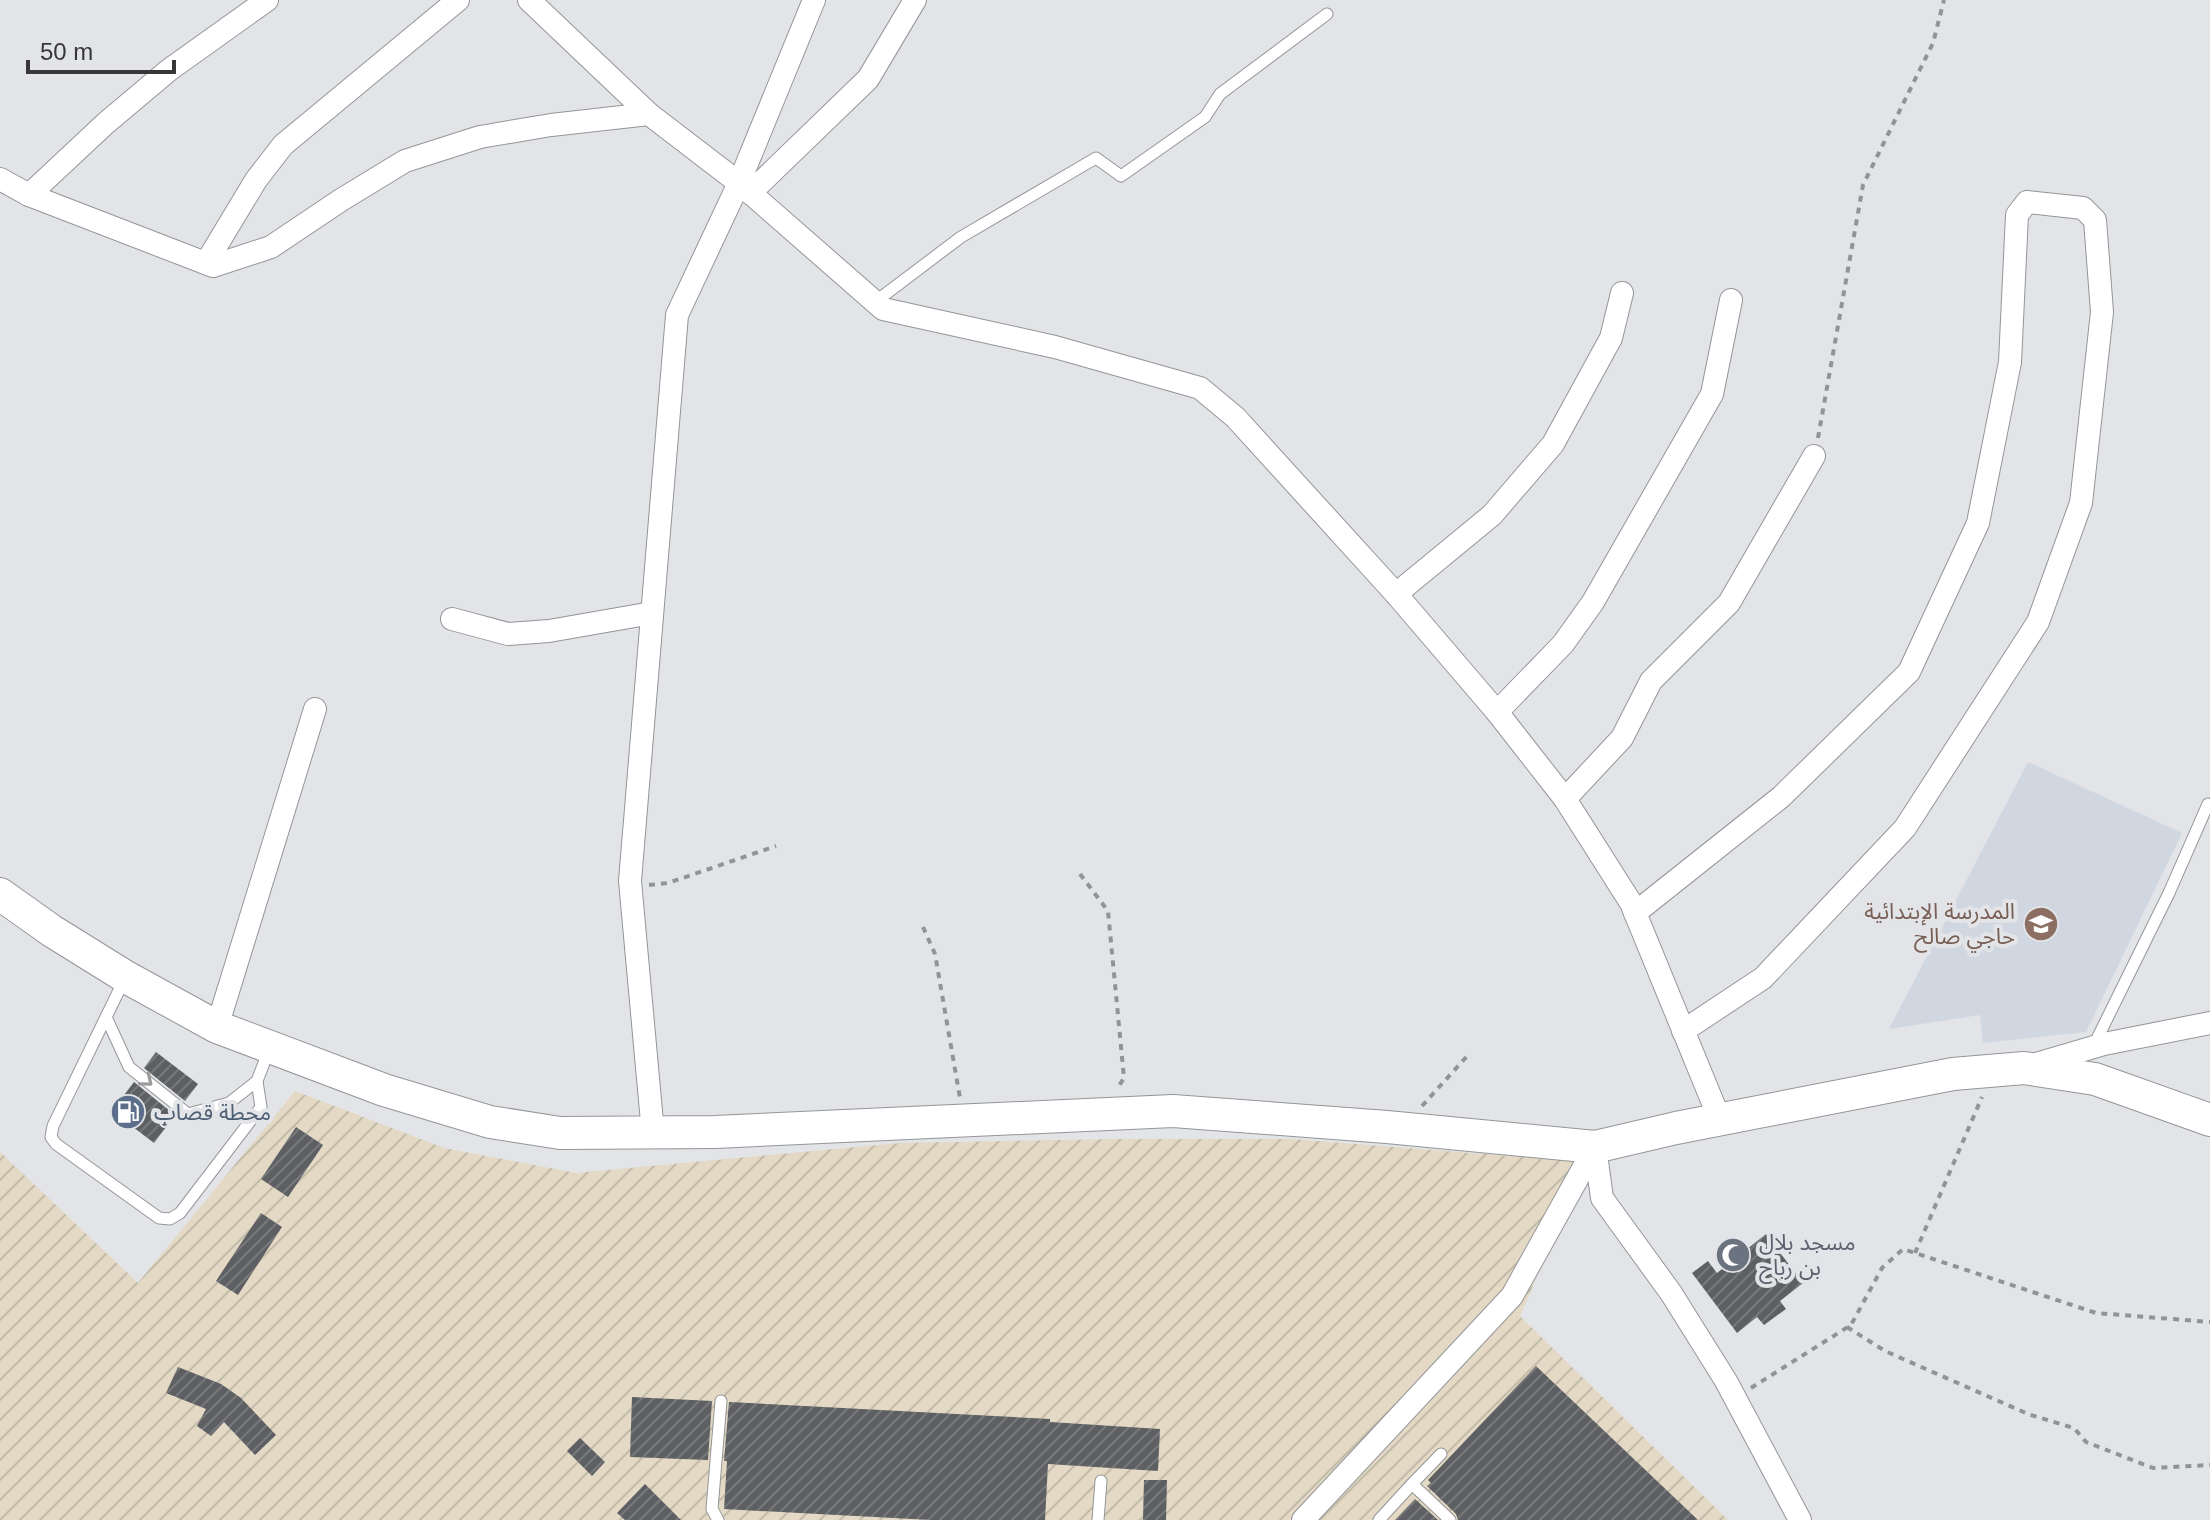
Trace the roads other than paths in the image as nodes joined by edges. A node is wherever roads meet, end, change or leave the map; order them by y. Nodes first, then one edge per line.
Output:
1 (267, 0) edge
2 (458, 0) edge
3 (529, 0) edge
4 (814, 0) edge
5 (915, 0) edge
6 (1327, 14) dead end
7 (649, 114) junction
8 (0, 179) edge
9 (744, 188) junction
10 (29, 195) junction
11 (206, 263) junction
12 (1622, 293) dead end
13 (1731, 300) dead end
14 (875, 302) junction
15 (1814, 456) road end
16 (1396, 594) junction
17 (652, 613) junction
18 (452, 619) dead end
19 (315, 709) dead end
20 (1497, 712) junction
21 (1565, 799) junction
22 (2208, 804) edge
23 (0, 894) edge
24 (1635, 913) junction
25 (126, 977) junction
26 (106, 1017) junction
27 (2210, 1023) edge
28 (217, 1027) junction
29 (1683, 1031) junction
30 (2092, 1047) junction
31 (270, 1048) junction
32 (2009, 1069) junction
33 (257, 1081) junction
34 (1720, 1120) junction
35 (2210, 1120) edge
36 (653, 1133) junction
37 (1595, 1147) junction
38 (721, 1401) dead end
39 (1441, 1454) dead end
40 (1101, 1481) dead end
41 (1412, 1484) junction
42 (718, 1520) edge
43 (1098, 1520) edge
44 (1303, 1520) edge
45 (1379, 1520) edge
46 (1450, 1520) edge
47 (1800, 1520) edge

1 - 10 street
2 - 11 street
3 - 7 street
4 - 9 street
5 - 9 street
6 - 14 lane
7 - 9 street
7 - 11 street
8 - 10 street
9 - 14 street
9 - 17 street
10 - 11 street
12 - 16 street
13 - 20 street
14 - 16 street
15 - 21 street
16 - 20 street
17 - 18 street
17 - 36 street
19 - 28 street
20 - 21 street
21 - 24 street
22 - 30 lane
23 - 25 main road
24 - 29 street
24 - 29 street
25 - 26 lane
25 - 28 main road
26 -> 33 lane
26 - 33 lane
27 - 30 street
28 - 31 main road
29 - 34 street
30 - 32 street
31 - 33 lane
31 - 36 main road
32 - 34 main road
32 - 35 main road
34 - 37 main road
36 - 37 main road
37 - 44 street
37 - 47 street
38 - 42 lane
39 - 41 lane
40 - 43 lane
41 - 45 lane
41 - 46 lane

